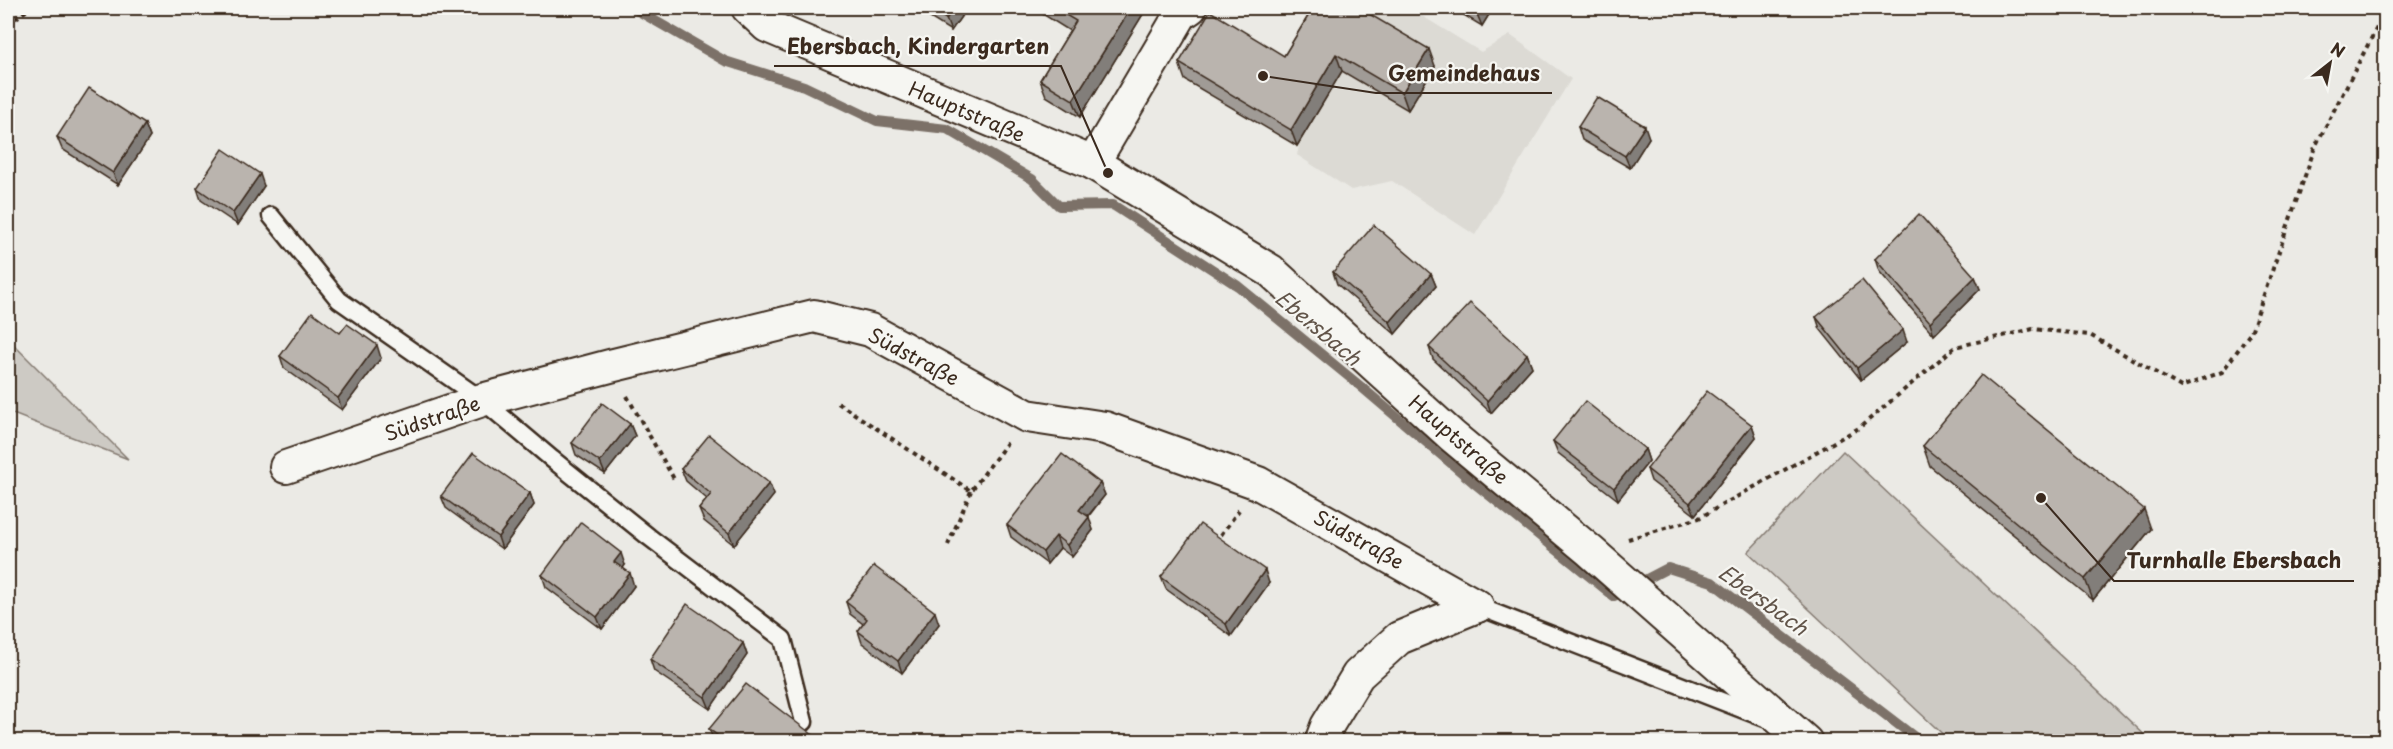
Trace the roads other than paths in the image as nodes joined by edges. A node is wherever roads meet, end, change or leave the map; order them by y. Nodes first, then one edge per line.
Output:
1 (748, 8) edge
2 (1190, 8) edge
3 (1093, 163) junction
4 (271, 216) dead end
5 (482, 400) junction
6 (286, 467) dead end
7 (1478, 606) junction
8 (804, 722) dead end
9 (1799, 735) edge
10 (1321, 741) edge

1 - 3 street, Hauptstraße
2 - 3 street
3 - 9 street, Hauptstraße
4 - 5 lane
5 - 6 street, Südstraße
5 - 7 street, Südstraße
5 - 8 lane
7 - 9 lane
7 - 10 street

